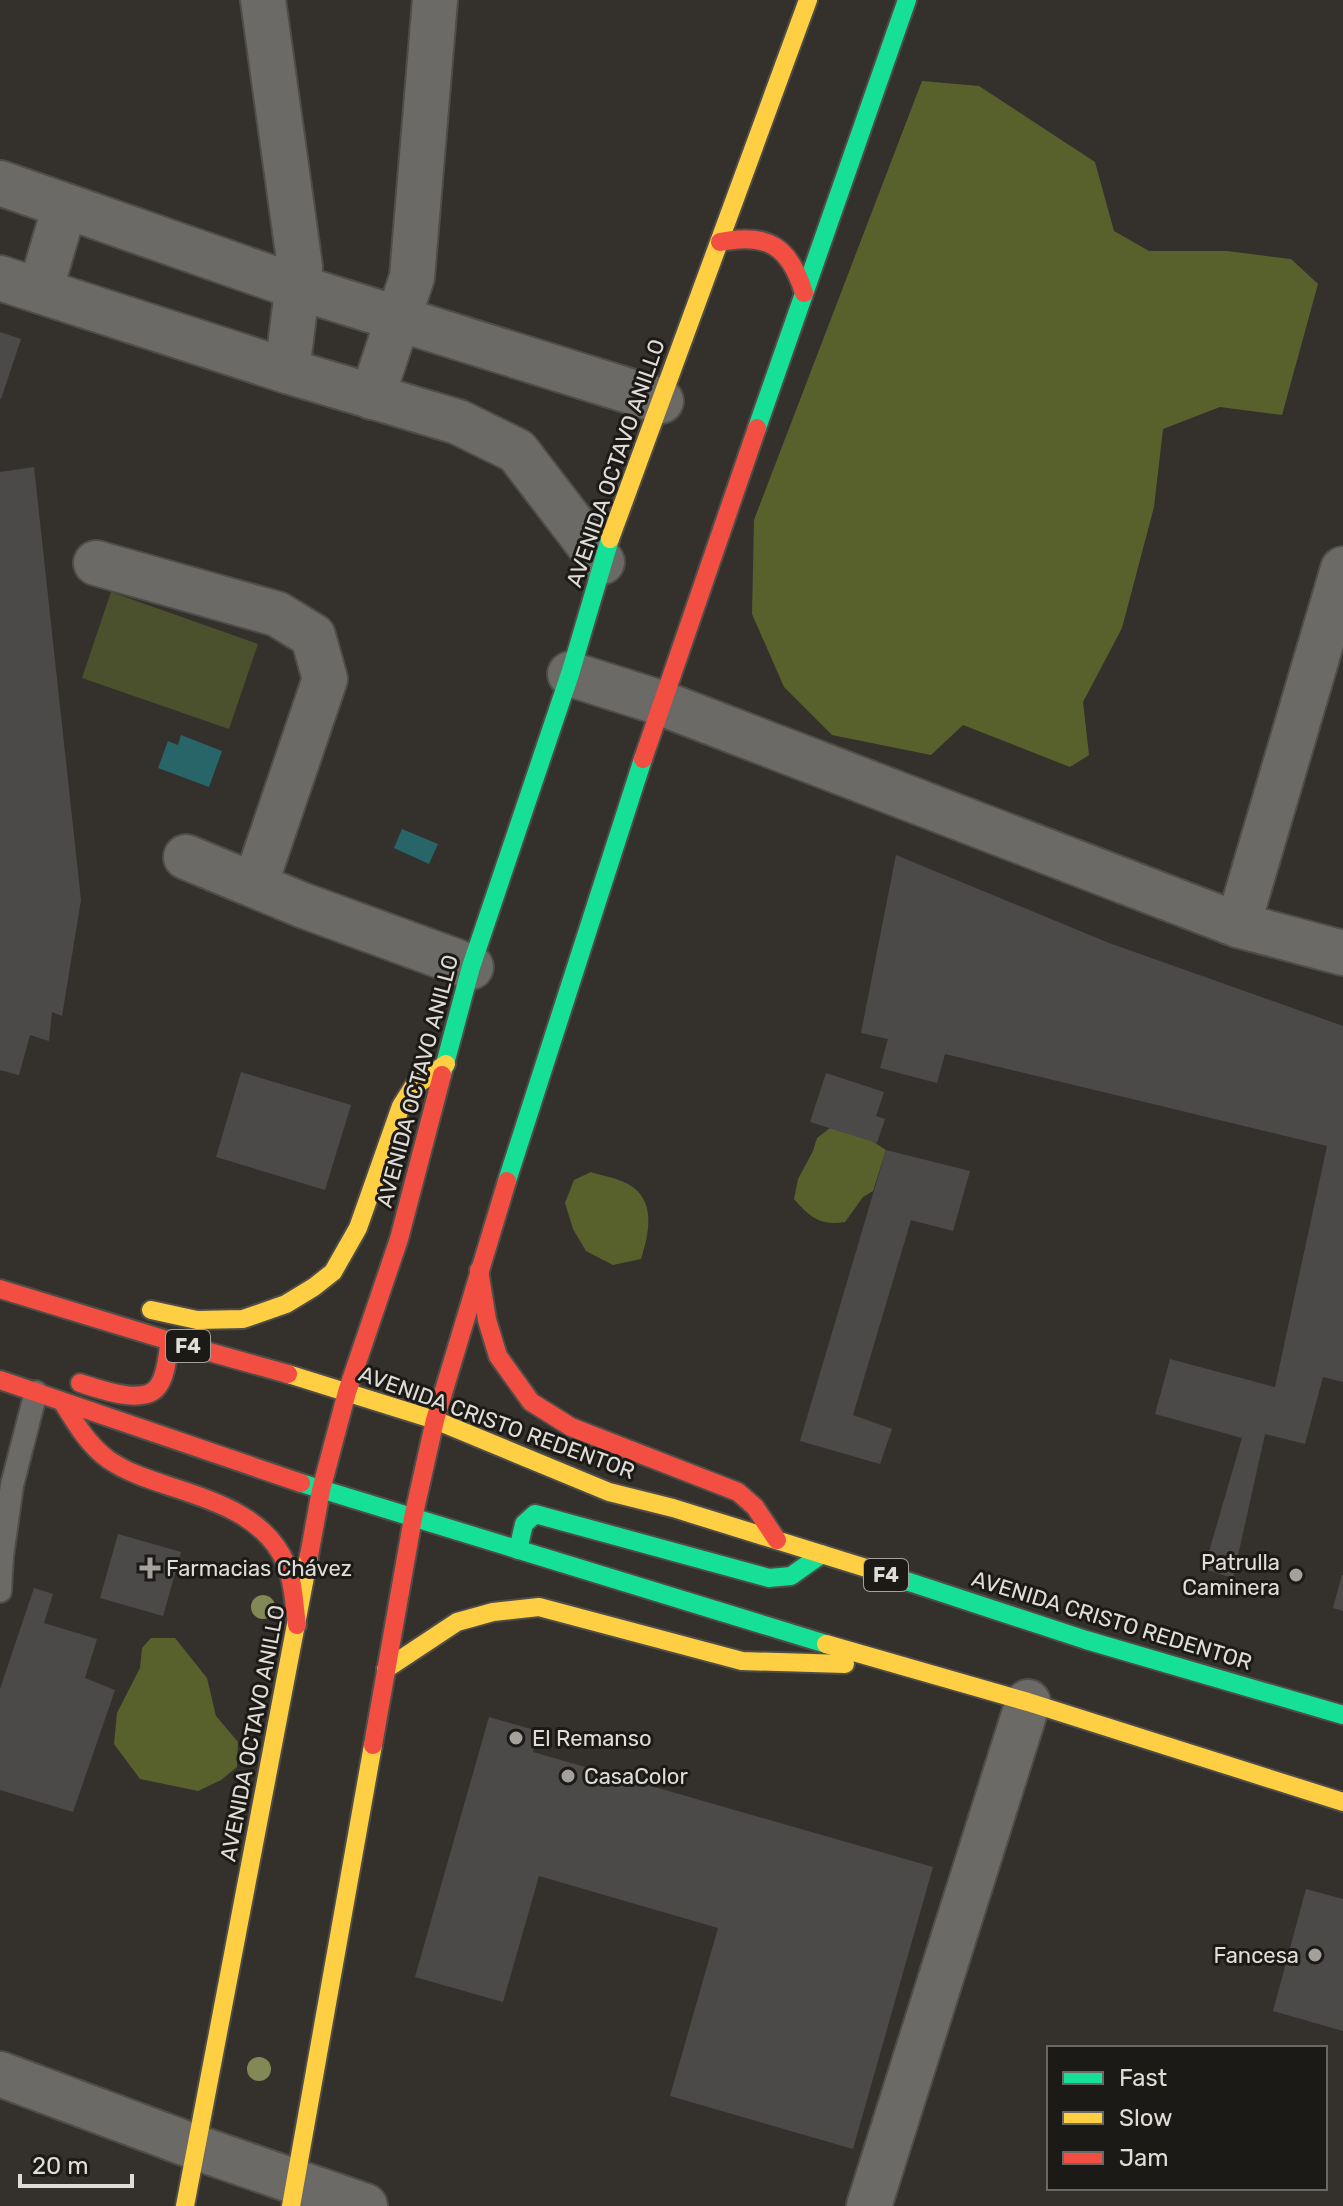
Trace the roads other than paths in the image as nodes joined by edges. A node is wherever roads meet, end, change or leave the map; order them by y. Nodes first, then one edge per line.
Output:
1 (263, 0) edge
2 (435, 0) edge
3 (808, 0) edge
4 (907, 0) edge
5 (0, 183) edge
6 (65, 206) junction
7 (720, 242) junction
8 (20, 285) edge
9 (297, 287) junction
10 (804, 293) junction
11 (399, 318) junction
12 (287, 371) junction
13 (372, 397) junction
14 (661, 401) junction
15 (602, 562) junction
16 (96, 563) dead end
17 (1343, 569) edge
18 (570, 674) junction
19 (661, 703) junction
20 (186, 857) dead end
21 (255, 885) junction
22 (1238, 925) junction
23 (1343, 953) edge
24 (471, 967) junction
25 (446, 1064) junction
26 (479, 1270) junction
27 (0, 1289) edge
28 (86, 1314) junction
29 (170, 1341) junction
30 (59, 1377) dead end
31 (0, 1380) edge
32 (36, 1392) junction
33 (347, 1392) junction
34 (63, 1403) junction
35 (435, 1420) junction
36 (321, 1490) junction
37 (413, 1518) junction
38 (777, 1540) junction
39 (518, 1550) junction
40 (822, 1554) junction
41 (0, 1591) edge
42 (297, 1625) junction
43 (888, 1663) junction
44 (386, 1669) junction
45 (1028, 1702) junction
46 (1343, 1715) edge
47 (1343, 1802) edge
48 (0, 2074) edge
49 (195, 2147) junction
50 (293, 2194) edge
51 (185, 2206) edge
52 (365, 2206) edge
53 (869, 2206) edge

1 - 9 street
2 - 11 street
3 - 7 main road, AVENIDA OCTAVO ANILLO
4 - 10 main road
5 - 6 street
6 - 8 street
6 - 9 street
7 - 10 main road
7 - 14 main road, AVENIDA OCTAVO ANILLO
8 - 12 street
9 - 11 street
9 - 12 street
10 - 19 main road
11 - 13 street
11 - 14 street
12 - 13 street
13 - 15 street
14 - 15 main road, AVENIDA OCTAVO ANILLO
15 - 18 main road, AVENIDA OCTAVO ANILLO
16 - 21 street
17 - 22 street
18 - 19 street
18 - 24 main road, AVENIDA OCTAVO ANILLO
19 - 22 street
19 - 26 main road
20 - 21 street
21 - 24 street
22 - 23 street
24 - 25 main road, AVENIDA OCTAVO ANILLO
25 - 28 main road
25 - 33 main road, AVENIDA OCTAVO ANILLO
26 - 35 main road
26 - 38 main road
27 - 28 main road, AVENIDA CRISTO REDENTOR / F4
28 - 29 main road, AVENIDA CRISTO REDENTOR / F4
29 - 30 main road
29 - 33 main road, AVENIDA CRISTO REDENTOR / F4
31 - 32 main road
32 - 34 main road
32 - 41 lane
33 - 35 main road, AVENIDA CRISTO REDENTOR / F4
33 - 36 main road, AVENIDA OCTAVO ANILLO
34 - 36 main road
34 - 42 main road
35 - 37 main road
35 - 38 main road, AVENIDA CRISTO REDENTOR / F4
36 - 37 main road
36 - 42 main road, AVENIDA OCTAVO ANILLO
37 - 39 main road
37 - 44 main road
38 - 40 main road, AVENIDA CRISTO REDENTOR / F4
39 - 40 main road
39 - 43 main road
40 - 46 main road, AVENIDA CRISTO REDENTOR / F4
42 - 49 main road, AVENIDA OCTAVO ANILLO
43 - 44 main road
43 - 45 main road
44 - 50 main road
45 - 47 main road
45 - 53 street
48 - 49 street
49 - 50 street
49 - 51 main road, AVENIDA OCTAVO ANILLO
50 - 52 street

